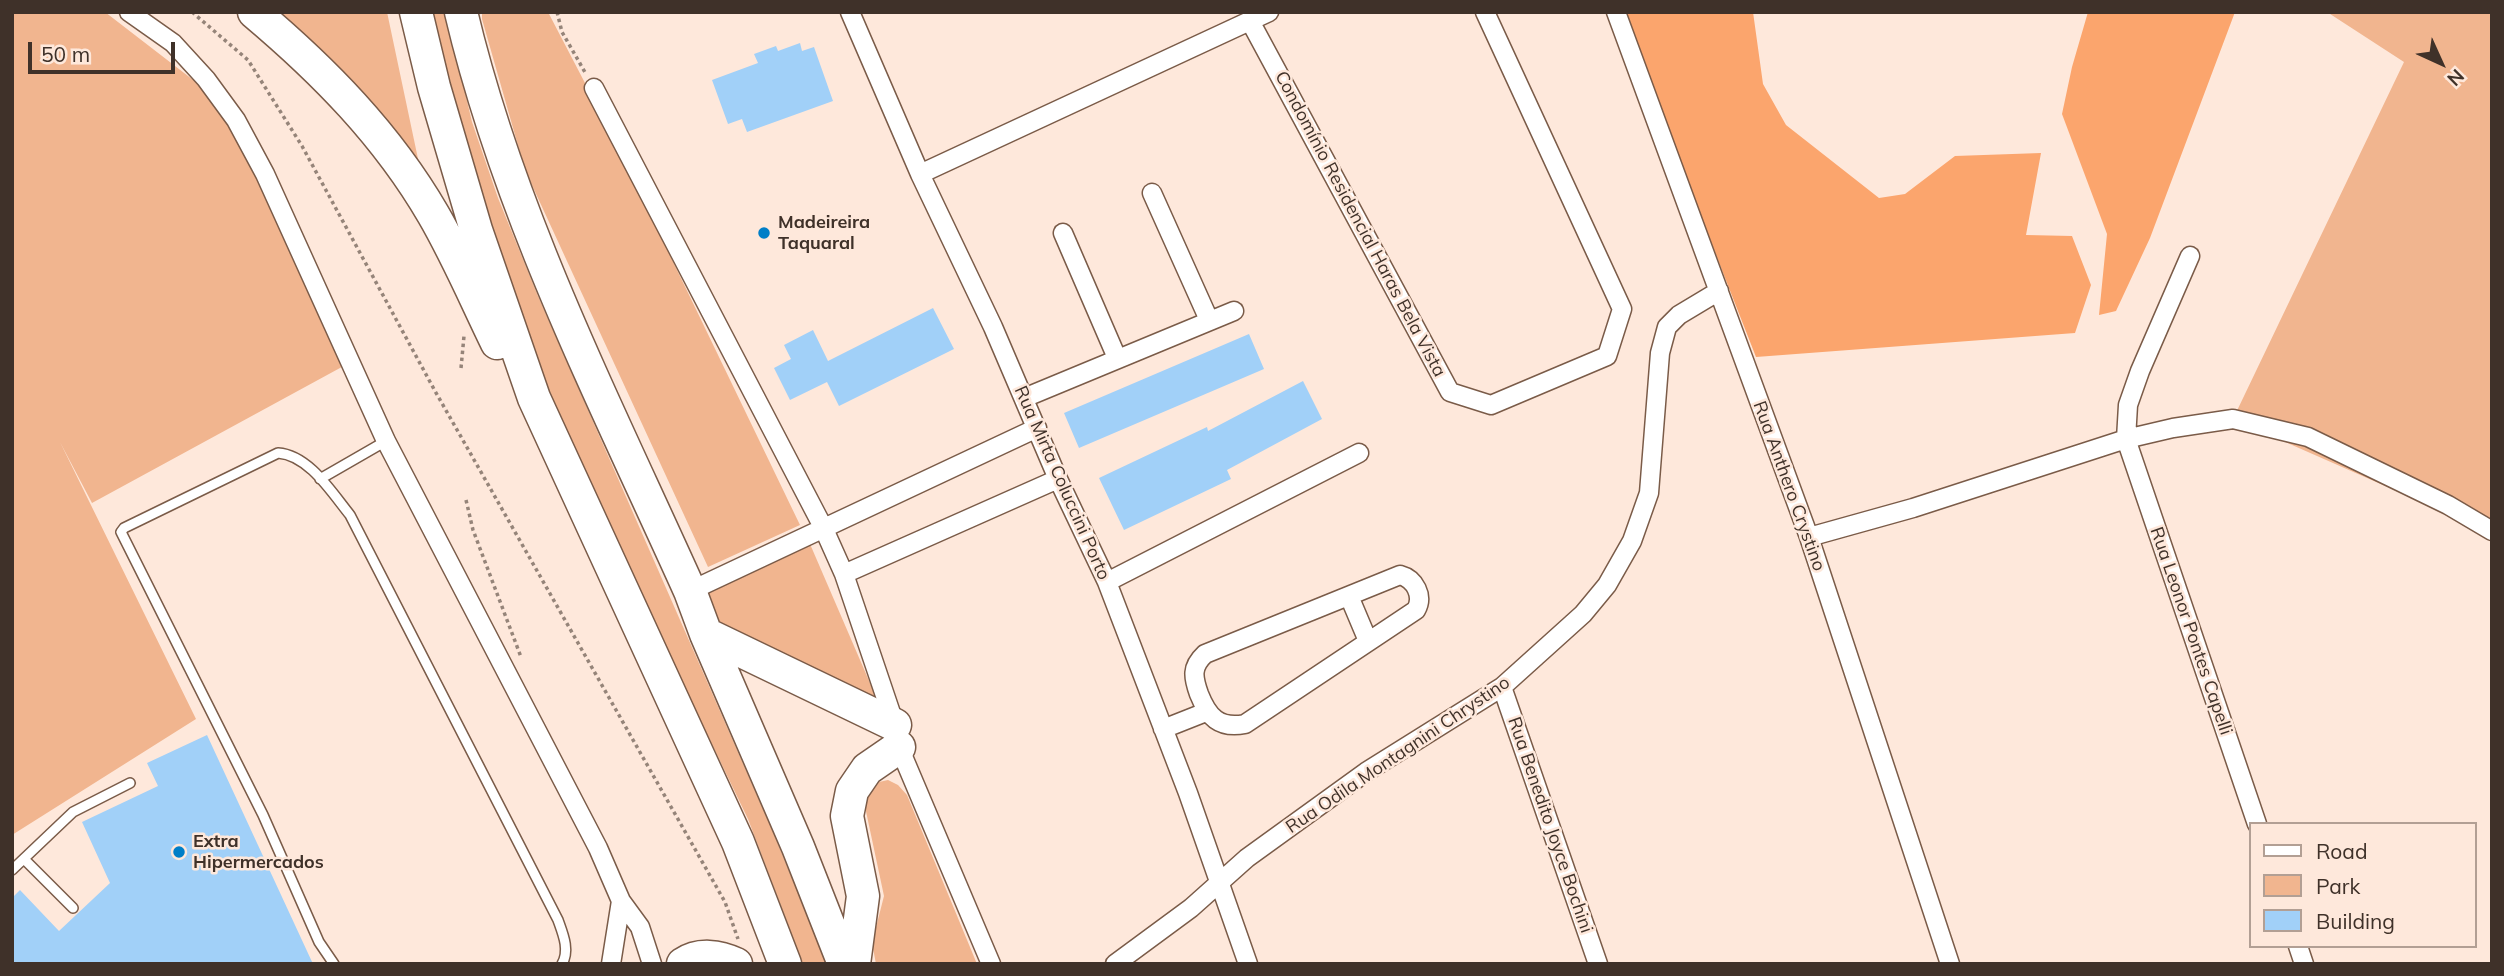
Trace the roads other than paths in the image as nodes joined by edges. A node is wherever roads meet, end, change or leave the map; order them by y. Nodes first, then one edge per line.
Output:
1 (129, 12) edge
2 (254, 12) edge
3 (416, 12) edge
4 (850, 12) edge
5 (1269, 12) edge
6 (1485, 12) edge
7 (1616, 12) edge
8 (466, 20) edge
9 (1250, 21) junction
10 (594, 88) road end
11 (920, 174) junction
12 (1152, 193) dead end
13 (1063, 233) dead end
14 (2190, 256) dead end
15 (1719, 291) junction
16 (1234, 311) dead end
17 (1209, 320) junction
18 (1117, 358) junction
19 (1024, 398) junction
20 (1037, 428) junction
21 (2126, 439) junction
22 (386, 441) junction
23 (1359, 453) dead end
24 (320, 479) junction
25 (1058, 479) junction
26 (586, 514) junction
27 (824, 527) junction
28 (2492, 531) edge
29 (1809, 537) junction
30 (844, 575) junction
31 (1107, 582) junction
32 (690, 591) junction
33 (1349, 596) junction
34 (706, 634) junction
35 (1368, 641) junction
36 (1502, 687) junction
37 (1206, 712) junction
38 (1163, 729) junction
39 (897, 736) junction
40 (130, 783) dead end
41 (2256, 822) edge
42 (24, 859) junction
43 (12, 870) edge
44 (1220, 883) junction
45 (621, 901) junction
46 (73, 908) dead end
47 (737, 951) edge
48 (334, 964) edge
49 (562, 964) edge
50 (611, 964) edge
51 (652, 964) edge
52 (683, 964) edge
53 (785, 964) edge
54 (844, 964) edge
55 (854, 964) edge
56 (991, 964) edge
57 (1115, 964) edge
58 (1248, 964) edge
59 (1598, 964) edge
60 (1950, 964) edge

1 - 22 street
2 - 26 highway
3 - 26 highway
4 - 11 street, Rua Mirta Coluccini Porto
5 - 9 street
6 - 9 street, Condomínio Residencial Haras Bela Vista
7 - 15 street, Rua Anthero Crystino
8 - 32 highway
9 - 11 street
10 - 27 street
11 - 19 street, Rua Mirta Coluccini Porto
12 - 17 street
13 - 18 street
14 - 21 street
15 - 29 street, Rua Anthero Crystino
15 - 36 street, Rua Odila Montagnini Chrystino
16 - 17 street
17 - 18 street
18 - 19 street
19 - 20 street, Rua Mirta Coluccini Porto
20 - 25 street, Rua Mirta Coluccini Porto
20 - 27 street
21 - 28 street
21 - 29 street
21 - 41 street, Rua Leonor Pontes Capelli
22 - 24 lane
22 - 45 street
23 - 31 street
24 - 48 lane
24 - 49 lane
25 - 30 street
25 - 31 street, Rua Mirta Coluccini Porto
26 - 53 highway
27 - 30 street
27 - 32 street
29 - 60 street, Rua Anthero Crystino
30 - 39 street
31 - 38 street, Rua Mirta Coluccini Porto
32 - 34 highway
33 - 35 street
33 - 35 street
33 - 37 street
34 - 39 highway
34 - 54 highway
35 - 37 street
36 - 44 street, Rua Odila Montagnini Chrystino
36 - 59 street, Rua Benedito Joyce Bochini
37 - 38 street
38 - 44 street, Rua Mirta Coluccini Porto
39 - 55 highway
39 - 56 street
40 - 42 lane
42 - 43 lane
42 - 46 lane
44 - 57 street, Rua Odila Montagnini Chrystino
44 - 58 street, Rua Mirta Coluccini Porto
45 - 50 street
45 - 51 street
47 - 52 highway

